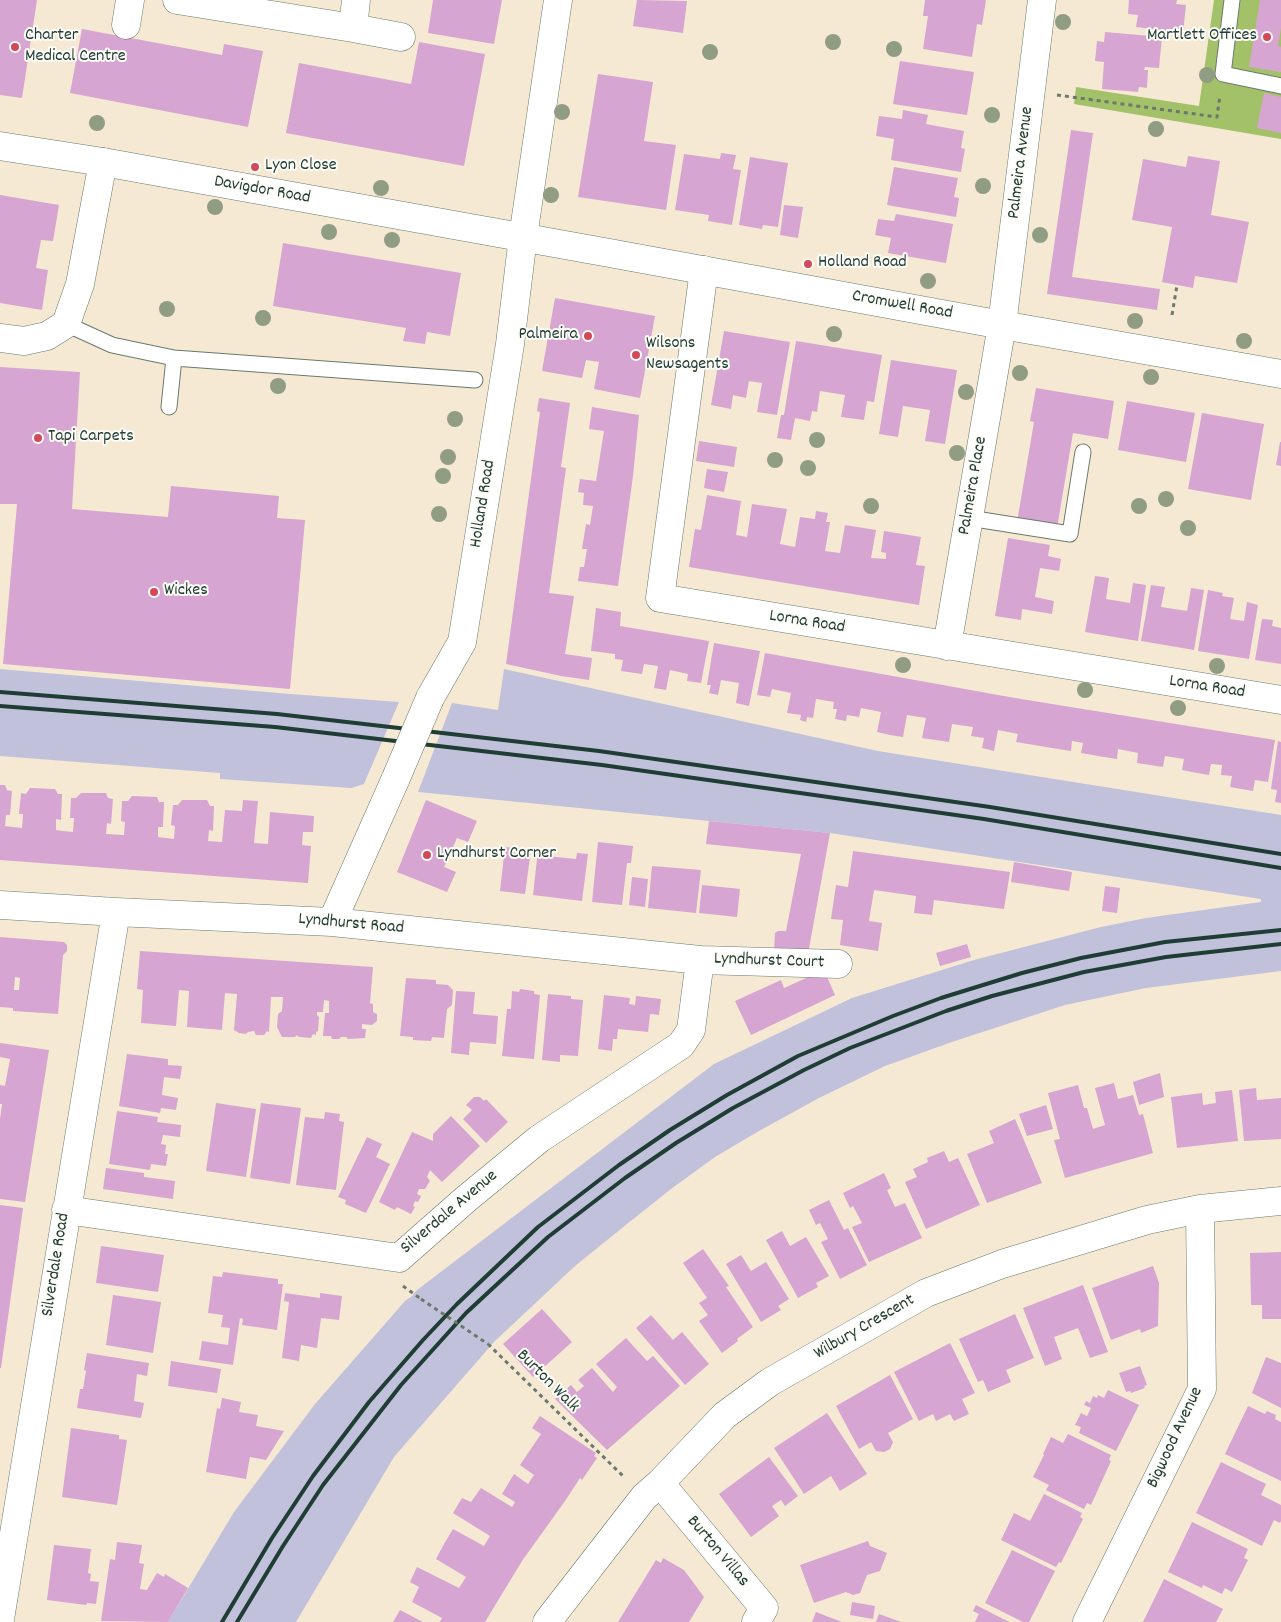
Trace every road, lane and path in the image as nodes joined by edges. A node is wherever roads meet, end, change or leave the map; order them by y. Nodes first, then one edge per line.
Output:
1 (177, 0) edge
2 (356, 0) edge
3 (558, 0) edge
4 (1042, 0) edge
5 (1232, 0) edge
6 (352, 28) junction
7 (401, 37) dead end
8 (1223, 74) junction
9 (1281, 86) edge
10 (1031, 92) junction
11 (0, 146) edge
12 (103, 162) junction
13 (523, 237) junction
14 (704, 270) junction
15 (1177, 285) dead end
16 (1172, 315) dead end
17 (66, 324) junction
18 (1002, 325) junction
19 (0, 338) edge
20 (174, 358) junction
21 (1281, 374) edge
22 (475, 380) dead end
23 (169, 407) dead end
24 (1083, 452) dead end
25 (969, 518) junction
26 (947, 646) junction
27 (1281, 700) edge
28 (0, 905) edge
29 (116, 912) junction
30 (332, 922) junction
31 (700, 960) junction
32 (838, 964) dead end
33 (1281, 1201) edge
34 (1200, 1209) junction
35 (66, 1210) junction
36 (421, 1299) dead end
37 (652, 1490) junction
38 (0, 1619) edge
39 (547, 1622) edge
40 (756, 1622) edge
41 (1087, 1622) edge

1 - 6 street
2 - 6 street
3 - 13 street, Holland Road
4 - 10 street, Palmeira Avenue
5 - 8 lane
6 - 7 street
8 - 9 lane
8 - 10 path
10 - 18 street, Palmeira Avenue
11 - 12 street, Davigdor Road
12 - 13 street, Davigdor Road
12 - 17 street
13 - 14 street, Cromwell Road
13 - 30 street, Holland Road, bridge
14 - 18 street, Cromwell Road
14 - 26 street, Lorna Road
15 - 16 path
17 - 19 street
17 - 20 lane
18 - 21 street, Cromwell Road
18 - 25 street, Palmeira Place
20 - 22 lane
20 - 23 lane
24 - 25 lane
25 - 26 street, Palmeira Place
26 - 27 street, Lorna Road
28 - 29 street, Lyndhurst Road
29 - 30 street, Lyndhurst Road
29 - 35 street, Silverdale Road
30 - 31 street, Lyndhurst Road
31 - 32 street, Lyndhurst Court
31 - 35 street, Silverdale Avenue
33 - 34 street, Wilbury Crescent
34 - 37 street, Wilbury Crescent
34 - 41 street, Bigwood Avenue
35 - 38 street, Silverdale Road
36 - 37 path, Burton Walk, bridge
37 - 39 street, Wilbury Crescent
37 - 40 street, Burton Villas

